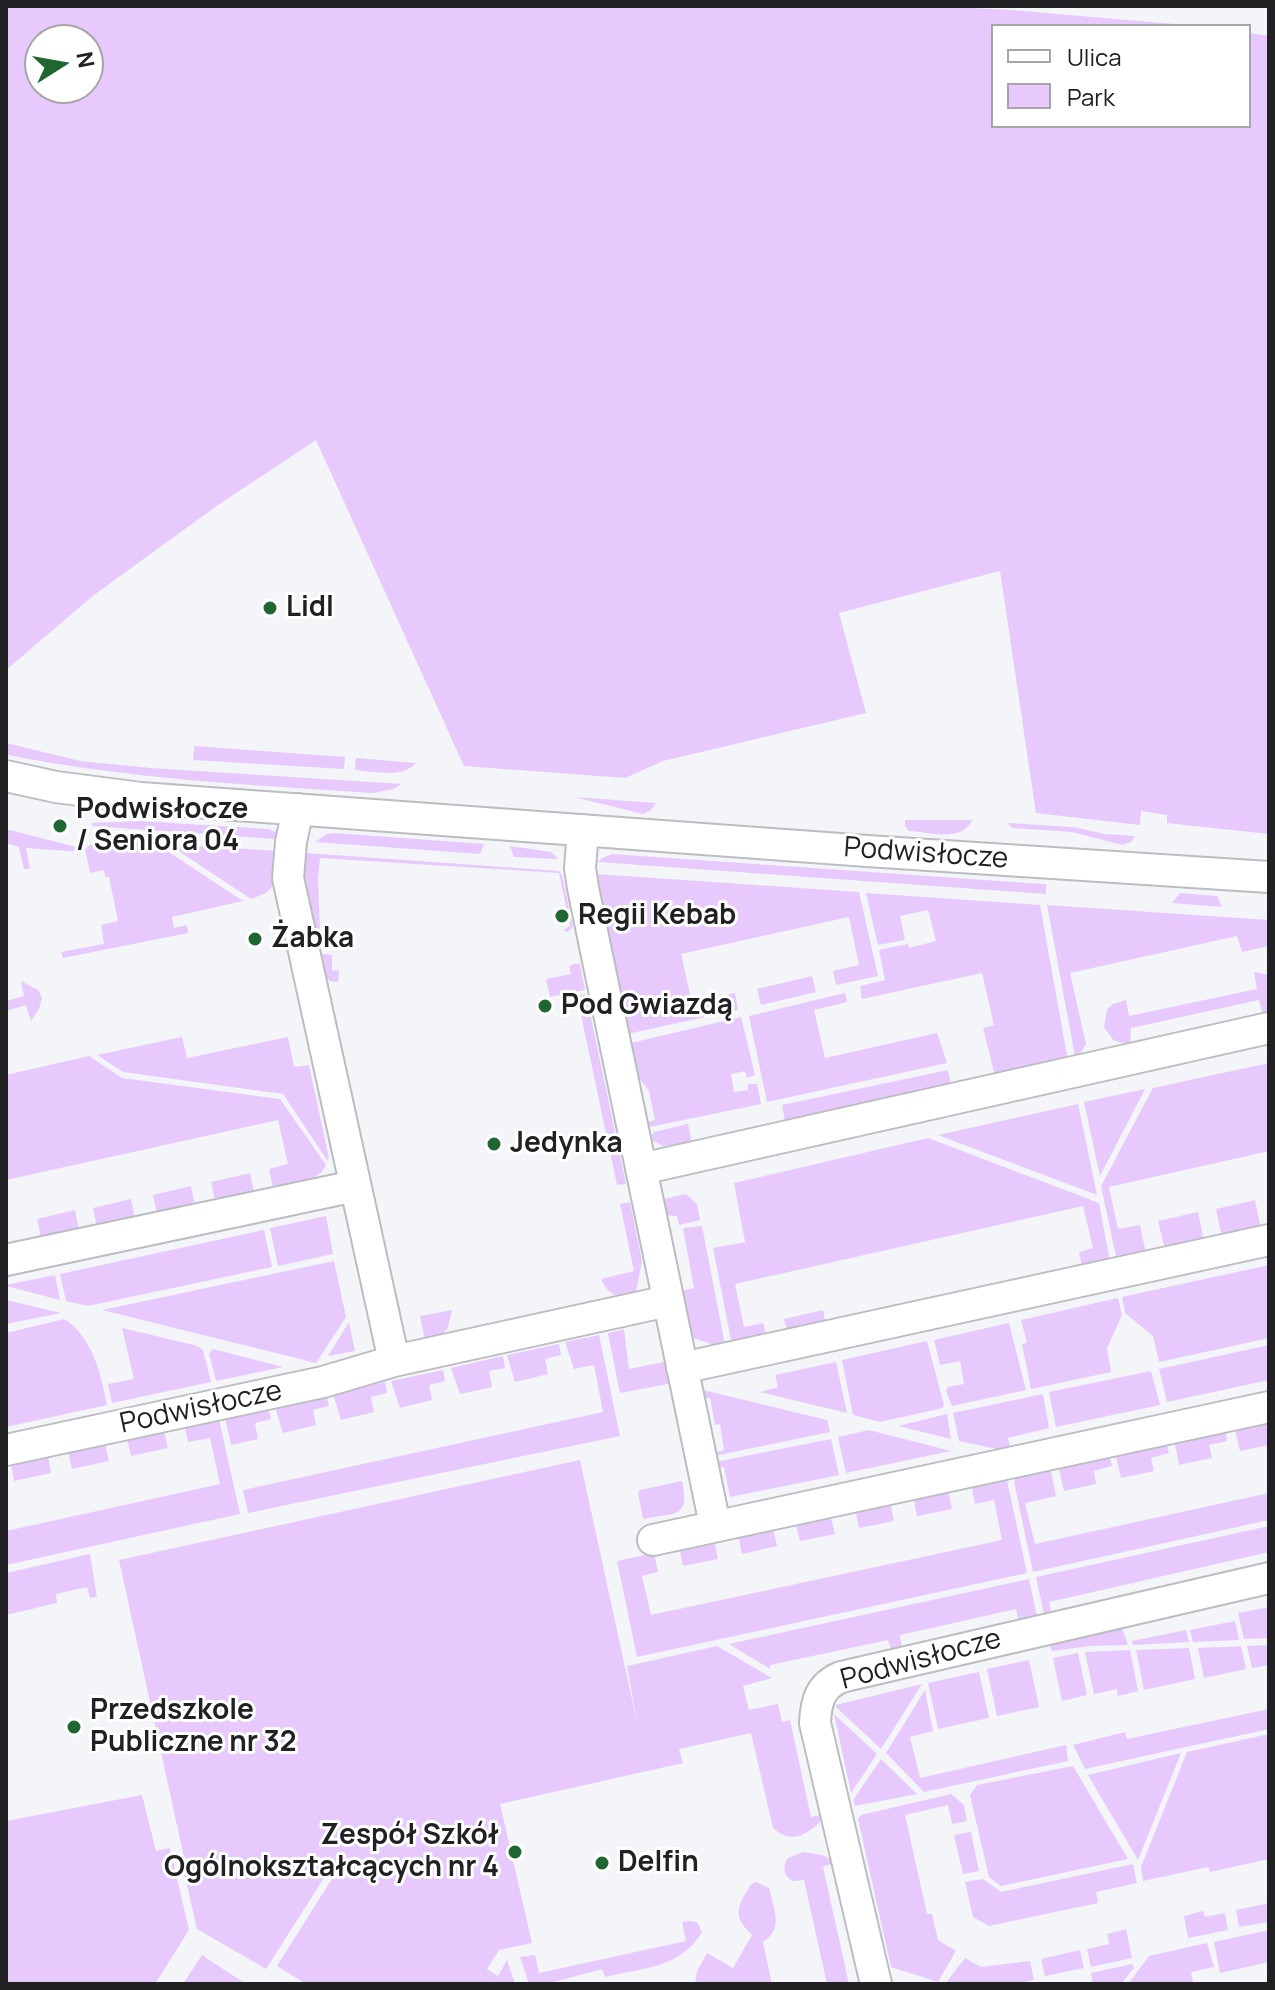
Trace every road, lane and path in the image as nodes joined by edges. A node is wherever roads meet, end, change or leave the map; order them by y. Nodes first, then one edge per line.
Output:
1 (6, 776) edge
2 (298, 809) junction
3 (583, 830) junction
4 (1269, 877) edge
5 (1269, 1028) edge
6 (641, 1169) junction
7 (355, 1186) junction
8 (1269, 1240) edge
9 (6, 1260) edge
10 (668, 1301) junction
11 (394, 1361) junction
12 (682, 1368) junction
13 (1269, 1407) edge
14 (6, 1450) edge
15 (715, 1525) junction
16 (653, 1540) dead end
17 (1269, 1578) edge
18 (876, 1984) edge

1 - 2 street, Podwisłocze
2 - 3 street, Podwisłocze
2 - 7 street
3 - 4 street, Podwisłocze
3 - 6 street
5 - 6 street
6 - 10 street
7 - 9 street
7 - 11 street
8 - 12 street
10 - 11 street, Podwisłocze
10 - 12 street
11 - 14 street, Podwisłocze
12 - 15 street
13 - 15 street
15 - 16 street
17 - 18 street, Podwisłocze

